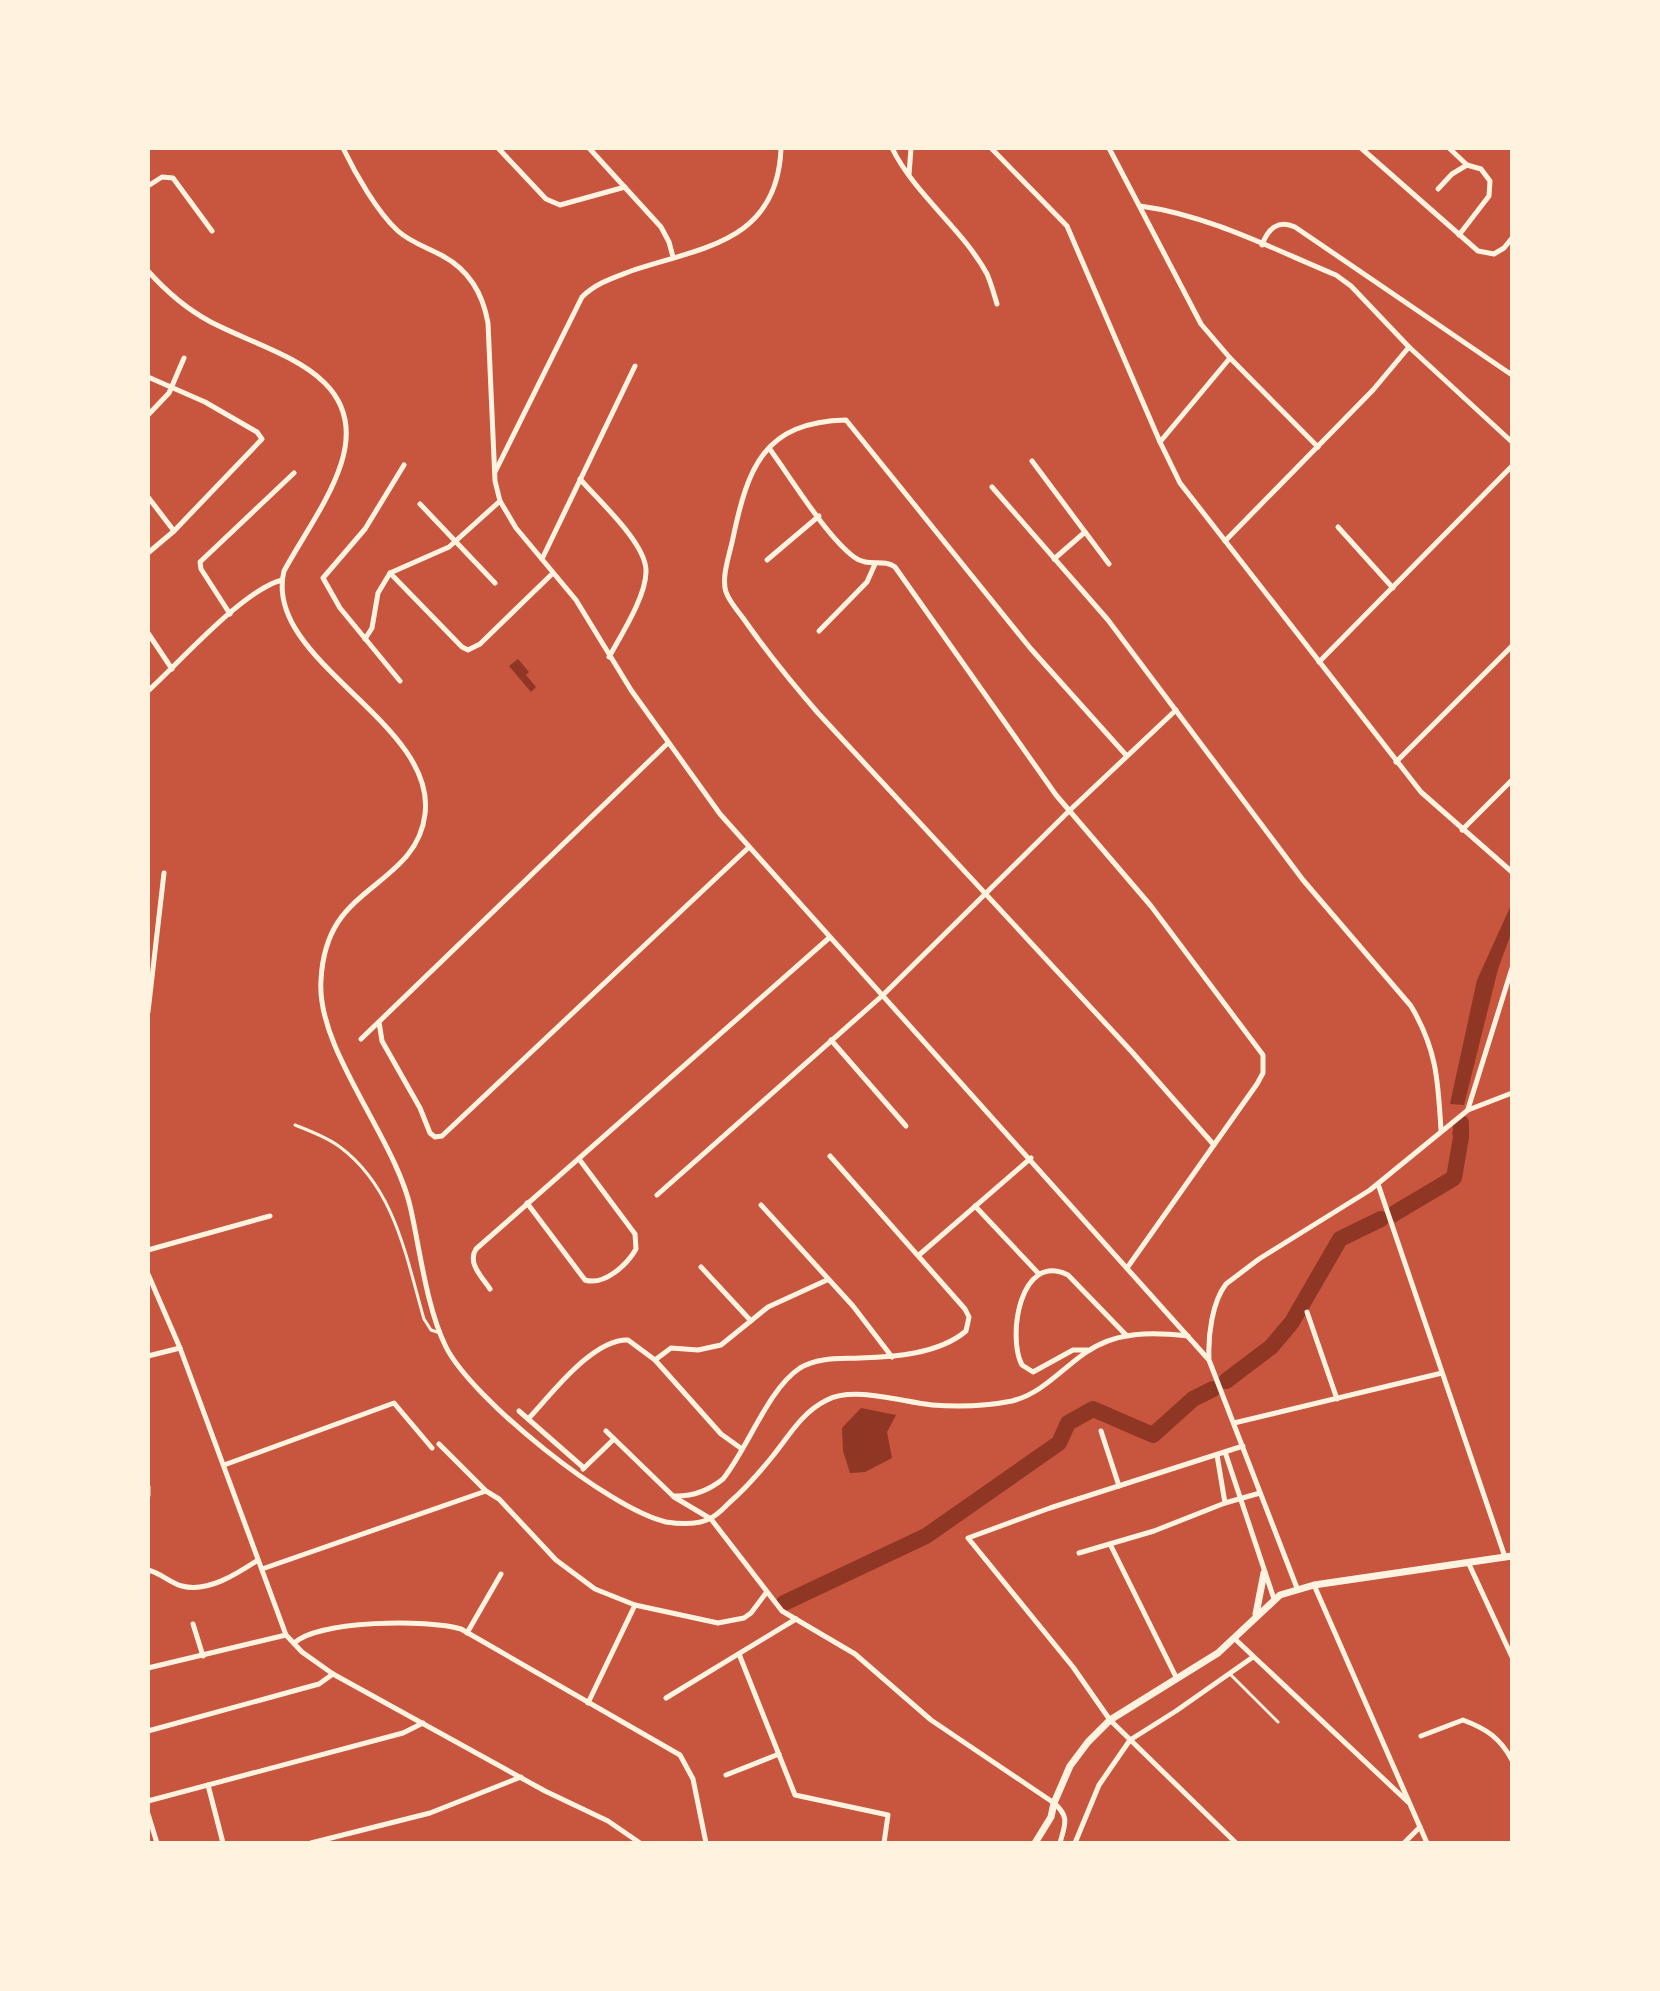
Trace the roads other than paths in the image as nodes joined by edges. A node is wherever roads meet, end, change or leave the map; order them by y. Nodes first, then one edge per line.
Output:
1 (343, 148) edge
2 (498, 148) edge
3 (589, 148) edge
4 (892, 148) edge
5 (911, 148) edge
6 (991, 148) edge
7 (1109, 148) edge
8 (1361, 148) edge
9 (1449, 148) edge
10 (781, 149) edge
11 (1467, 165) junction
12 (909, 175) junction
13 (148, 186) edge
14 (625, 187) junction
15 (1438, 189) dead end
16 (1140, 206) junction
17 (212, 231) dead end
18 (1459, 235) junction
19 (1512, 238) edge
20 (1262, 245) junction
21 (673, 257) junction
22 (148, 271) edge
23 (997, 304) dead end
24 (1409, 347) junction
25 (184, 358) dead end
26 (1230, 358) junction
27 (635, 366) dead end
28 (1512, 375) edge
29 (148, 377) edge
30 (172, 387) junction
31 (148, 415) edge
32 (1160, 442) junction
33 (1512, 442) edge
34 (1318, 447) junction
35 (769, 448) junction
36 (1032, 461) dead end
37 (404, 465) dead end
38 (1512, 466) edge
39 (294, 473) dead end
40 (494, 473) junction
41 (580, 479) junction
42 (992, 487) dead end
43 (148, 497) edge
44 (500, 501) junction
45 (420, 504) dead end
46 (819, 516) junction
47 (1338, 527) dead end
48 (174, 531) junction
49 (1085, 532) junction
50 (1225, 541) junction
51 (456, 542) junction
52 (148, 553) edge
53 (542, 559) junction
54 (1054, 559) junction
55 (767, 560) dead end
56 (875, 564) junction
57 (1109, 564) dead end
58 (390, 573) junction
59 (553, 573) junction
60 (282, 580) junction
61 (495, 583) dead end
62 (1393, 588) junction
63 (230, 614) junction
64 (819, 631) dead end
65 (148, 633) edge
66 (365, 639) junction
67 (1512, 646) edge
68 (609, 657) junction
69 (1319, 662) junction
70 (172, 669) junction
71 (400, 681) dead end
72 (148, 691) edge
73 (1176, 710) junction
74 (668, 743) junction
75 (1126, 755) junction
76 (1396, 762) junction
77 (1512, 780) edge
78 (1069, 811) junction
79 (1462, 830) junction
80 (748, 848) junction
81 (1512, 872) edge
82 (164, 873) dead end
83 (986, 894) junction
84 (829, 938) junction
85 (1512, 968) edge
86 (883, 995) junction
87 (148, 1012) edge
88 (379, 1022) junction
89 (361, 1039) dead end
90 (831, 1040) junction
91 (1512, 1093) edge
92 (1468, 1110) junction
93 (295, 1125) dead end
94 (906, 1126) dead end
95 (1441, 1130) junction
96 (1214, 1145) junction
97 (830, 1156) dead end
98 (1031, 1158) junction
99 (579, 1159) junction
100 (1378, 1184) junction
101 (657, 1195) dead end
102 (527, 1203) junction
103 (761, 1205) dead end
104 (975, 1206) junction
105 (270, 1216) dead end
106 (148, 1250) edge
107 (919, 1255) junction
108 (701, 1267) dead end
109 (1127, 1268) junction
110 (148, 1274) edge
111 (1039, 1274) junction
112 (827, 1280) junction
113 (490, 1289) dead end
114 (1307, 1312) dead end
115 (751, 1321) junction
116 (440, 1333) junction
117 (1126, 1335) junction
118 (1188, 1336) junction
119 (180, 1348) junction
120 (1088, 1350) junction
121 (148, 1356) edge
122 (892, 1357) junction
123 (655, 1360) junction
124 (1209, 1360) junction
125 (1442, 1373) junction
126 (1337, 1399) junction
127 (519, 1411) dead end
128 (528, 1419) junction
129 (1234, 1423) junction
130 (606, 1431) dead end
131 (1101, 1431) dead end
132 (614, 1439) junction
133 (439, 1444) dead end
134 (1243, 1446) junction
135 (432, 1448) dead end
136 (742, 1449) junction
137 (1225, 1452) junction
138 (1217, 1455) junction
139 (224, 1465) junction
140 (584, 1468) junction
141 (579, 1474) junction
142 (1119, 1486) junction
143 (148, 1487) edge
144 (486, 1491) junction
145 (1260, 1492) junction
146 (148, 1495) edge
147 (673, 1496) junction
148 (1240, 1500) junction
149 (1225, 1503) junction
150 (711, 1519) junction
151 (1110, 1544) junction
152 (1079, 1553) dead end
153 (1508, 1557) edge
154 (258, 1560) junction
155 (1468, 1562) junction
156 (262, 1569) junction
157 (148, 1570) edge
158 (1264, 1573) junction
159 (501, 1574) dead end
160 (1314, 1585) junction
161 (1297, 1588) junction
162 (766, 1593) junction
163 (1274, 1599) junction
164 (635, 1605) junction
165 (796, 1619) junction
166 (1255, 1619) junction
167 (193, 1624) dead end
168 (467, 1633) junction
169 (286, 1635) junction
170 (1235, 1639) junction
171 (294, 1643) junction
172 (739, 1654) junction
173 (203, 1656) junction
174 (1253, 1657) junction
175 (1512, 1657) edge
176 (148, 1668) edge
177 (333, 1674) junction
178 (1230, 1674) junction
179 (1177, 1679) junction
180 (666, 1698) dead end
181 (588, 1703) junction
182 (1110, 1720) junction
183 (1278, 1722) dead end
184 (423, 1723) junction
185 (148, 1731) edge
186 (1421, 1736) dead end
187 (1130, 1740) junction
188 (779, 1754) junction
189 (1512, 1760) edge
190 (726, 1775) dead end
191 (521, 1777) junction
192 (208, 1785) junction
193 (148, 1801) edge
194 (1054, 1803) junction
195 (1411, 1805) junction
196 (148, 1814) edge
197 (1420, 1827) junction
198 (157, 1843) edge
199 (223, 1843) edge
200 (311, 1843) edge
201 (640, 1843) edge
202 (706, 1843) edge
203 (884, 1843) edge
204 (1035, 1843) edge
205 (1060, 1843) edge
206 (1075, 1843) edge
207 (1236, 1843) edge
208 (1404, 1843) edge
209 (1427, 1843) edge

1 - 40 street
2 - 14 street
3 - 14 street
4 - 12 street
5 - 12 street
6 - 32 street
7 - 16 street
8 - 18 street
9 - 11 street
10 - 21 street
11 - 15 street
11 - 18 street
12 - 23 street
13 - 17 street
14 - 21 street
16 - 20 street
16 - 26 street
18 - 19 street
20 - 24 street
20 - 28 street
21 - 40 street
22 - 60 street
24 - 33 street
24 - 34 street
25 - 30 street
26 - 32 street
26 - 34 street
27 - 41 street
29 - 30 street
30 - 31 street
30 - 48 street
32 - 50 street
34 - 50 street
35 - 46 street
35 - 75 street
35 - 83 street
36 - 49 street
37 - 66 street
38 - 62 street
39 - 63 street
40 - 44 street
41 - 53 street
41 - 68 street
42 - 54 street
43 - 48 street
44 - 51 street
44 - 53 street
45 - 51 street
46 - 55 street
46 - 56 street
47 - 62 street
48 - 52 street
49 - 54 street
49 - 57 street
50 - 69 street
51 - 58 street
51 - 61 street
53 - 59 street
54 - 73 street
56 - 64 street
56 - 78 street
58 - 59 street
58 - 66 street
59 - 68 street
60 - 63 street
60 - 116 street
62 - 69 street
63 - 70 street
65 - 70 street
66 - 71 street
67 - 76 street
68 - 74 street
69 - 76 street
70 - 72 street
73 - 75 street
73 - 95 street
74 - 80 street
74 - 88 street
75 - 78 street
76 - 79 street
77 - 79 street
78 - 83 street
78 - 96 street
79 - 81 street
80 - 84 street
80 - 88 street
82 - 87 street
83 - 86 street
83 - 96 street
84 - 86 street
84 - 99 street
85 - 92 street
86 - 90 street
86 - 98 street
88 - 89 street
90 - 94 street
90 - 101 street
91 - 92 street
92 - 95 street
93 - 116 lane
95 - 100 street
96 - 109 street
97 - 107 street
98 - 104 street
98 - 109 street
99 - 102 street
99 - 102 street
100 - 124 street
100 - 125 street
102 - 113 street
103 - 112 street
104 - 107 street
104 - 111 street
105 - 106 street
107 - 122 street
108 - 115 street
109 - 118 street
110 - 119 street
111 - 117 street
111 - 120 street
112 - 115 street
112 - 122 street
114 - 126 street
115 - 123 street
116 - 141 street
117 - 118 street
117 - 120 street
118 - 124 street
119 - 121 street
119 - 139 street
120 - 150 street
122 - 136 street
123 - 128 street
123 - 136 street
124 - 129 street
125 - 126 street
125 - 153 street
126 - 129 street
127 - 128 street
128 - 140 street
129 - 134 street
130 - 132 street
131 - 142 street
132 - 140 street
132 - 147 street
133 - 144 street
134 - 137 street
134 - 145 street
135 - 139 street
136 - 147 street
137 - 138 street
137 - 148 street
138 - 142 street
138 - 149 street
139 - 154 street
140 - 141 street
141 - 150 street
142 - 182 street
143 - 146 street
144 - 156 street
144 - 164 street
145 - 148 street
145 - 161 street
147 - 150 street
148 - 149 street
148 - 158 street
149 - 151 street
150 - 162 street
151 - 152 street
151 - 179 street
153 - 155 main road
154 - 156 street
154 - 157 street
155 - 160 main road
155 - 175 street
156 - 169 street
158 - 163 street
158 - 166 main road
159 - 168 street
160 - 161 main road
160 - 195 street
161 - 163 main road
162 - 164 street
162 - 165 street
163 - 166 main road
164 - 181 street
165 - 172 street
165 - 194 street
166 - 170 main road
167 - 173 street
168 - 171 street
168 - 181 street
169 - 171 street
169 - 173 street
170 - 174 street
170 - 179 main road
171 - 177 street
172 - 180 street
172 - 188 street
173 - 176 street
174 - 178 street
174 - 195 street
177 - 184 street
177 - 185 street
178 - 183 lane
178 - 187 street
179 - 182 main road
181 - 202 street
182 - 187 street
182 - 194 main road
184 - 191 street
184 - 192 street
186 - 189 street
187 - 206 street
187 - 207 street
188 - 190 street
188 - 203 street
191 - 200 street
191 - 201 street
192 - 193 street
192 - 199 street
194 - 204 main road
194 - 205 street
195 - 197 street
196 - 198 street
197 - 208 street
197 - 209 street

